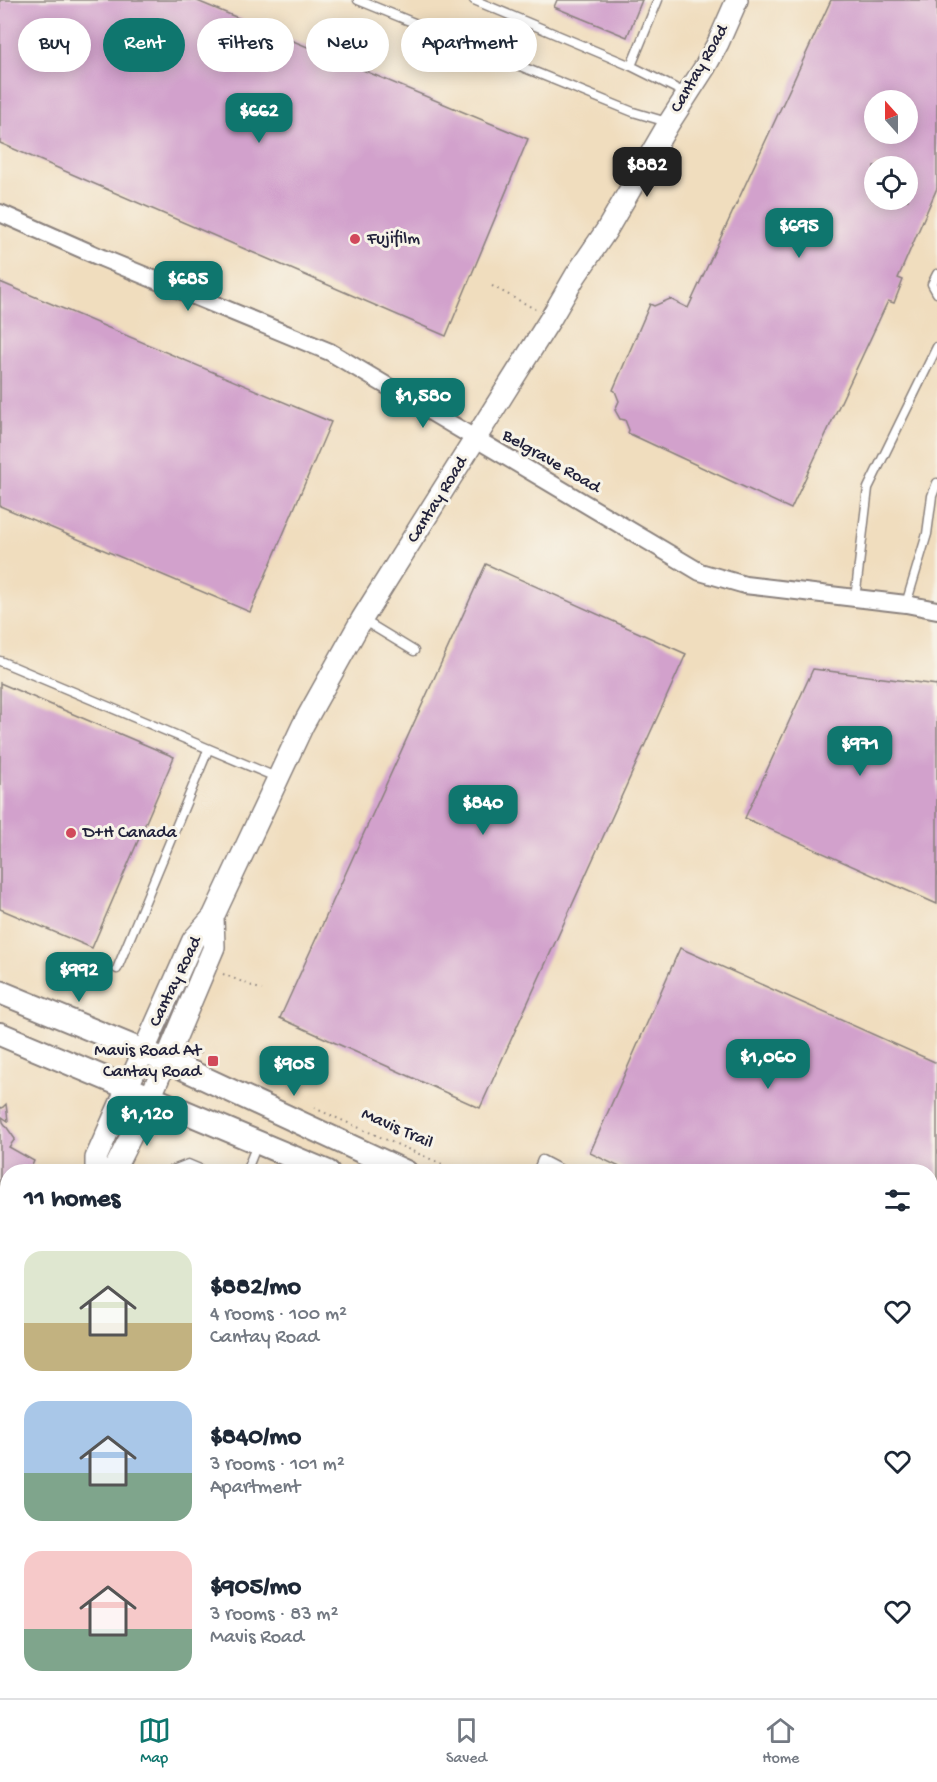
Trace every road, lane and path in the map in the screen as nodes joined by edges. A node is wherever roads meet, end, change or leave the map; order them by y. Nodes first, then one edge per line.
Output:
1 (358, 0) edge
2 (474, 0) edge
3 (658, 0) edge
4 (737, 0) edge
5 (631, 66) junction
6 (687, 94) junction
7 (669, 123) junction
8 (0, 213) edge
9 (937, 273) edge
10 (492, 286) dead end
11 (937, 293) edge
12 (551, 318) junction
13 (937, 347) edge
14 (475, 440) junction
15 (937, 483) edge
16 (855, 599) junction
17 (906, 604) junction
18 (937, 610) edge
19 (363, 620) junction
20 (414, 651) dead end
21 (0, 661) edge
22 (208, 750) junction
23 (278, 778) junction
24 (213, 917) junction
25 (117, 969) dead end
26 (221, 973) dead end
27 (262, 990) dead end
28 (0, 992) edge
29 (0, 1034) edge
30 (196, 1047) dead end
31 (143, 1050) junction
32 (165, 1059) junction
33 (205, 1060) dead end
34 (128, 1087) junction
35 (151, 1096) junction
36 (310, 1106) dead end
37 (258, 1142) junction
38 (96, 1164) edge
39 (117, 1164) edge
40 (249, 1164) edge
41 (309, 1164) edge
42 (388, 1164) edge
43 (442, 1164) edge

1 - 7 lane
2 - 5 lane
3 - 5 lane
4 - 6 street, Cantay Road
5 - 6 lane
6 - 7 street, Cantay Road
7 - 12 street, Cantay Road
8 - 14 street, Belgrave Road
9 - 11 lane
10 - 12 path
12 - 14 street, Cantay Road
13 - 16 lane
14 - 16 street, Belgrave Road
14 - 19 street, Cantay Road
15 - 17 lane
16 - 17 street, Belgrave Road
17 - 18 street, Belgrave Road
19 - 20 lane
19 - 23 street, Cantay Road
21 - 22 lane
22 - 23 lane
22 - 25 lane
23 - 24 street, Cantay Road
24 - 31 street, Cantay Road
24 - 32 street, Cantay Road
26 - 27 path
28 - 31 main road
29 - 34 main road
30 - 33 path
31 - 32 main road
31 - 34 street, Cantay Road
32 - 35 street, Cantay Road
32 - 42 main road
34 - 35 main road
34 - 38 street, Cantay Road
35 - 37 main road
35 - 39 street, Cantay Road
36 - 43 path, Mavis Trail
37 - 40 lane
37 - 41 main road

